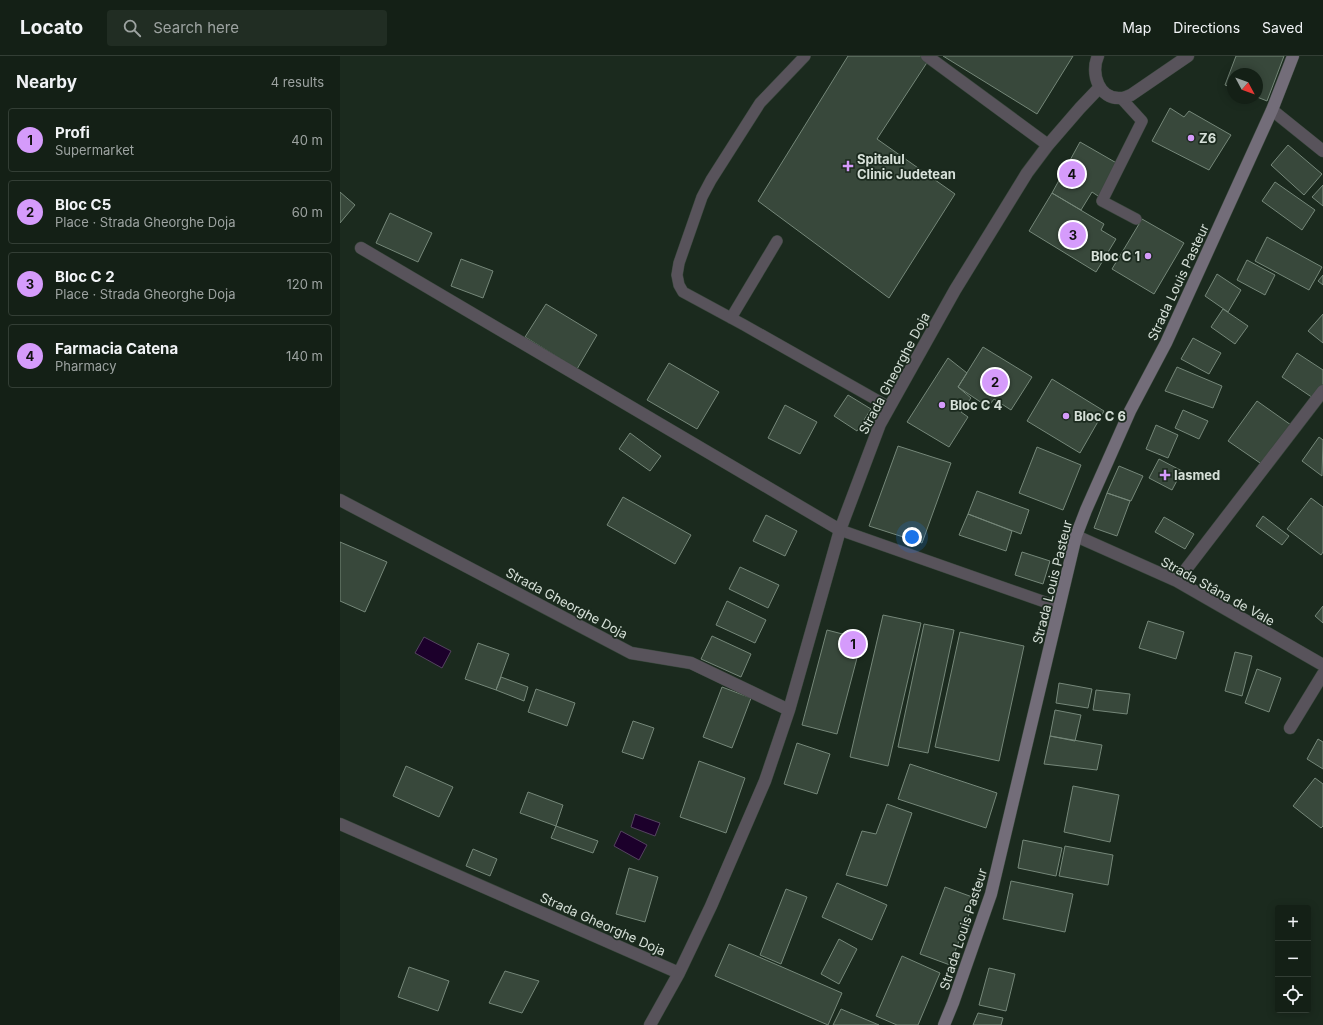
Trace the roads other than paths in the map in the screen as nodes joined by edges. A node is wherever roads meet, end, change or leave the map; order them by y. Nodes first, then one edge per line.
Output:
1 (805, 56) edge
2 (927, 56) edge
3 (1188, 56) edge
4 (1293, 56) edge
5 (1094, 58) edge
6 (1100, 87) junction
7 (1121, 98) junction
8 (1272, 110) junction
9 (1048, 145) junction
10 (1323, 151) edge
11 (1136, 219) dead end
12 (777, 241) dead end
13 (360, 248) dead end
14 (731, 318) junction
15 (1323, 391) edge
16 (889, 407) junction
17 (340, 500) edge
18 (840, 530) junction
19 (1076, 536) junction
20 (1177, 581) junction
21 (1059, 607) junction
22 (1323, 666) edge
23 (1323, 674) edge
24 (789, 710) junction
25 (1290, 728) dead end
26 (340, 824) edge
27 (680, 973) junction
28 (650, 1025) edge
29 (944, 1025) edge

1 - 14 lane
2 - 9 street
3 - 7 street
4 - 8 main road, Strada Louis Pasteur
5 - 6 street
6 - 7 street
6 - 9 street, Strada Gheorghe Doja
7 - 11 lane
8 - 10 street
8 - 19 main road, Strada Louis Pasteur
9 - 16 street, Strada Gheorghe Doja
12 - 14 lane
13 - 18 street
14 - 16 lane
15 - 20 street
16 - 18 street, Strada Gheorghe Doja
17 - 24 street, Strada Gheorghe Doja
18 - 21 lane
18 - 24 street, Strada Gheorghe Doja
19 - 20 street, Strada Stâna de Vale
19 - 21 main road, Strada Louis Pasteur
20 - 22 street, Strada Stâna de Vale
21 - 29 main road, Strada Louis Pasteur
23 - 25 street
24 - 27 street, Strada Gheorghe Doja
26 - 27 street, Strada Gheorghe Doja
27 - 28 street, Strada Gheorghe Doja

